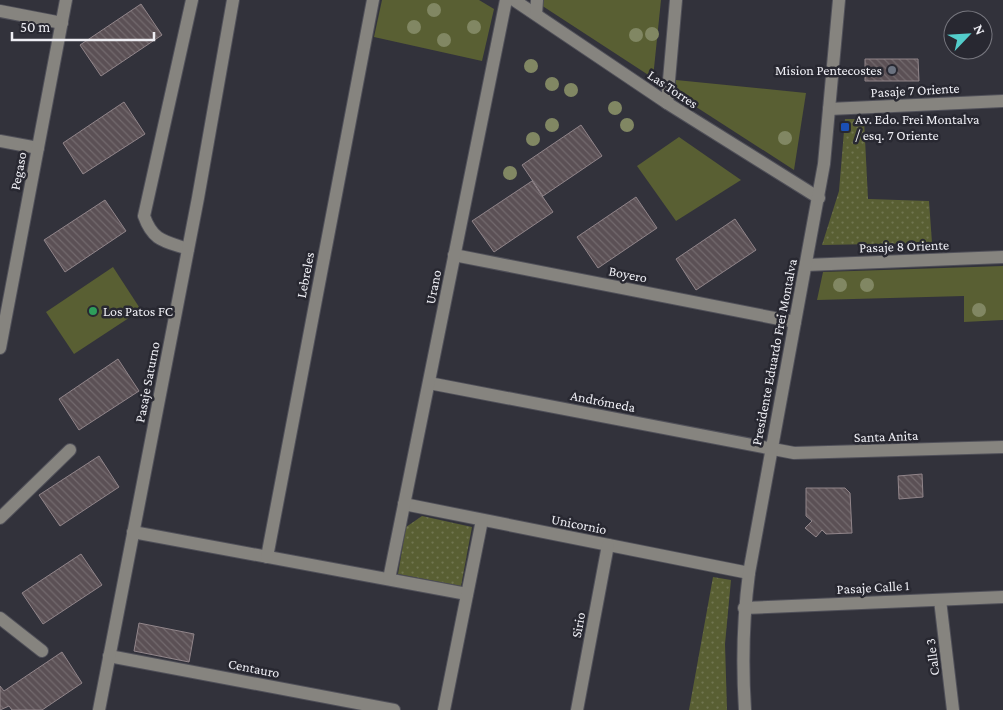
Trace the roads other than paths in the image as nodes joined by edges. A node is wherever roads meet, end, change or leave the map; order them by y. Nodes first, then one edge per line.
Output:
1 (66, 0) edge
2 (192, 0) edge
3 (233, 0) edge
4 (373, 0) edge
5 (506, 0) edge
6 (514, 0) edge
7 (537, 0) edge
8 (676, 0) edge
9 (839, 0) edge
10 (0, 11) edge
11 (536, 14) junction
12 (62, 24) junction
13 (1003, 101) edge
14 (667, 103) junction
15 (829, 109) junction
16 (0, 141) edge
17 (38, 148) junction
18 (819, 198) junction
19 (188, 249) junction
20 (454, 255) junction
21 (1003, 257) edge
22 (806, 265) junction
23 (795, 322) junction
24 (0, 348) edge
25 (429, 383) junction
26 (1003, 447) edge
27 (70, 450) dead end
28 (770, 450) junction
29 (404, 504) junction
30 (0, 518) edge
31 (482, 520) junction
32 (133, 532) junction
33 (608, 545) junction
34 (267, 557) junction
35 (748, 573) junction
36 (389, 579) junction
37 (467, 594) junction
38 (1003, 597) edge
39 (940, 600) junction
40 (744, 608) junction
41 (0, 618) edge
42 (42, 651) dead end
43 (109, 656) junction
44 (99, 710) edge
45 (394, 710) edge
46 (444, 710) edge
47 (577, 710) edge
48 (745, 710) edge
49 (953, 710) edge

1 - 12 street, Pegaso
2 - 19 street
3 - 19 street, Pasaje Saturno
4 - 34 street, Lebreles
5 - 20 street, Urano
6 - 11 street, Las Torres
7 - 11 street
8 - 14 street
9 - 15 street, Presidente Eduardo Frei Montalva
10 - 12 street
11 - 14 street, Las Torres
12 - 17 street, Pegaso
13 - 15 street, Pasaje 7 Oriente
14 - 18 street, Las Torres
15 - 18 street, Presidente Eduardo Frei Montalva
16 - 17 street
17 - 24 street, Pegaso
18 - 22 street, Presidente Eduardo Frei Montalva
19 - 32 street, Pasaje Saturno
20 - 23 street, Boyero
20 - 25 street, Urano
21 - 22 street, Pasaje 8 Oriente
22 - 23 street, Presidente Eduardo Frei Montalva
23 - 28 street, Presidente Eduardo Frei Montalva
25 - 28 street, Andrómeda
25 - 29 street, Urano
26 - 28 street, Santa Anita
27 - 30 street
28 - 35 street, Presidente Eduardo Frei Montalva
29 - 31 street, Unicornio
29 - 36 street, Urano
31 - 33 street, Unicornio
31 - 37 street
32 - 34 street
32 - 43 street, Pasaje Saturno
33 - 35 street, Unicornio
33 - 47 street, Sirio
34 - 36 street
35 - 40 street, Presidente Eduardo Frei Montalva
36 - 37 street
37 - 46 street
38 - 39 street, Pasaje Calle 1
39 - 40 street, Pasaje Calle 1
39 - 49 street, Calle 3
40 - 48 street, Presidente Eduardo Frei Montalva
41 - 42 street
43 - 44 street, Pasaje Saturno
43 - 45 street, Centauro

